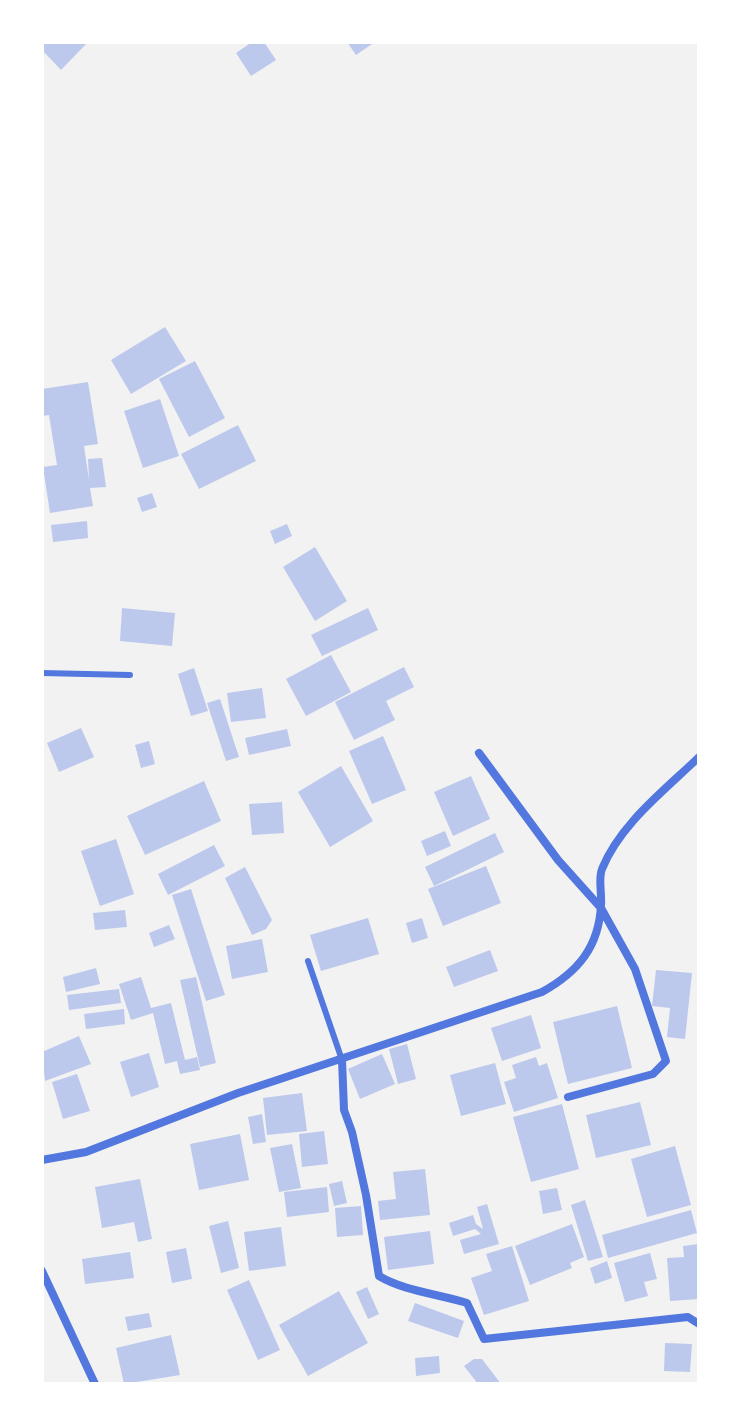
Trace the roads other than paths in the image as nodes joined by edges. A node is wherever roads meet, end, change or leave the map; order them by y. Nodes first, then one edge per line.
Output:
1 (42, 673) edge
2 (130, 675) dead end
3 (479, 753) dead end
4 (699, 757) edge
5 (601, 908) junction
6 (308, 961) dead end
7 (342, 1060) junction
8 (568, 1097) dead end
9 (42, 1160) edge
10 (42, 1271) edge
11 (699, 1324) edge
12 (95, 1384) edge

1 - 2 lane
3 - 5 street
4 - 5 street
5 - 7 street
5 - 8 street
6 - 7 lane
7 - 9 street
7 - 11 street
10 - 12 street

